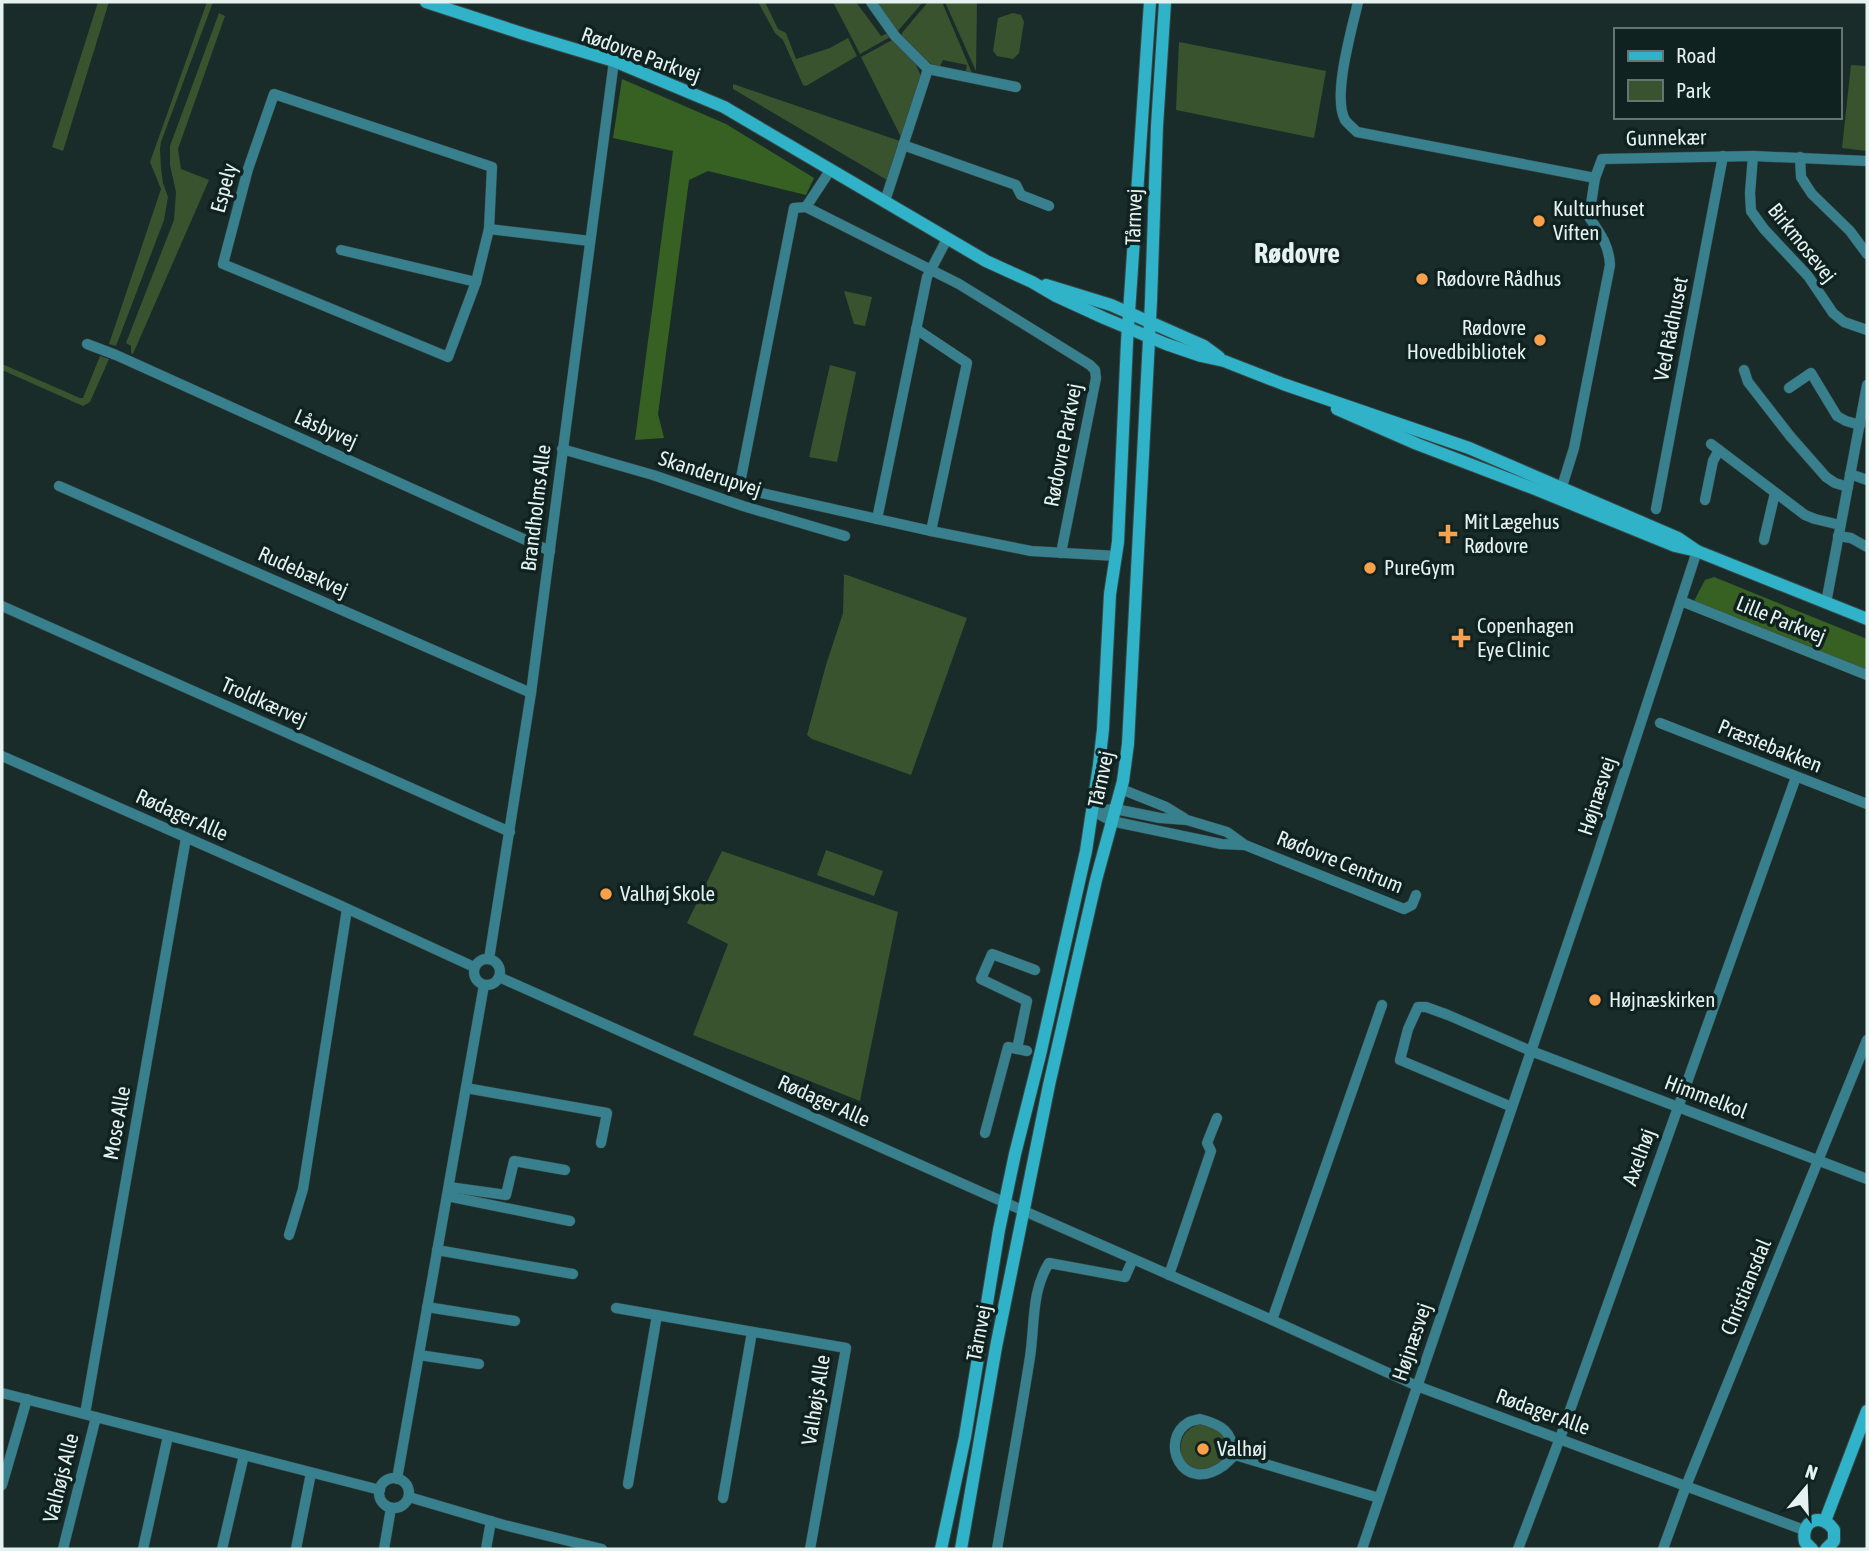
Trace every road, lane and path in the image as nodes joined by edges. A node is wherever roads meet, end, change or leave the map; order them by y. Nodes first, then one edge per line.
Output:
1 (426, 2) edge
2 (871, 2) edge
3 (1150, 2) edge
4 (1165, 2) edge
5 (1358, 2) edge
6 (614, 61) junction
7 (928, 69) junction
8 (1016, 87) dead end
9 (903, 145) junction
10 (1723, 156) junction
11 (1753, 156) junction
12 (1800, 157) junction
13 (1867, 161) edge
14 (831, 169) junction
15 (1595, 178) junction
16 (885, 201) junction
17 (1049, 206) dead end
18 (806, 207) junction
19 (489, 229) junction
20 (947, 239) junction
21 (590, 241) junction
22 (341, 250) dead end
23 (1867, 254) edge
24 (931, 268) junction
25 (476, 282) junction
26 (1032, 282) junction
27 (1128, 312) junction
28 (1149, 321) junction
29 (1128, 328) junction
30 (916, 329) junction
31 (1867, 330) edge
32 (1149, 336) junction
33 (87, 344) dead end
34 (1224, 361) junction
35 (1744, 370) dead end
36 (1867, 385) edge
37 (1789, 388) dead end
38 (1866, 402) edge
39 (1860, 425) junction
40 (562, 449) junction
41 (1850, 474) junction
42 (1867, 480) edge
43 (60, 486) dead end
44 (1848, 487) junction
45 (1560, 493) junction
46 (1775, 493) junction
47 (1705, 500) dead end
48 (1656, 509) dead end
49 (877, 519) junction
50 (1840, 530) junction
51 (932, 531) junction
52 (845, 536) dead end
53 (1763, 540) dead end
54 (1867, 547) edge
55 (550, 551) junction
56 (1698, 551) junction
57 (1061, 553) junction
58 (1116, 555) junction
59 (1681, 601) junction
60 (1826, 603) junction
61 (2, 606) edge
62 (1867, 619) edge
63 (1867, 675) edge
64 (531, 694) junction
65 (1660, 723) dead end
66 (2, 756) edge
67 (1796, 777) junction
68 (1121, 789) junction
69 (1867, 804) edge
70 (1092, 811) junction
71 (1113, 815) junction
72 (1188, 820) junction
73 (510, 832) junction
74 (186, 838) junction
75 (1245, 845) junction
76 (1416, 895) dead end
77 (347, 909) junction
78 (489, 959) junction
79 (474, 967) junction
80 (1035, 970) dead end
81 (499, 977) junction
82 (484, 985) junction
83 (1382, 1005) dead end
84 (1867, 1040) edge
85 (1531, 1051) junction
86 (466, 1088) junction
87 (1512, 1107) junction
88 (1678, 1107) junction
89 (1217, 1118) dead end
90 (985, 1133) dead end
91 (601, 1143) dead end
92 (1818, 1161) junction
93 (565, 1170) dead end
94 (1867, 1179) edge
95 (448, 1191) junction
96 (1005, 1203) junction
97 (1025, 1211) junction
98 (569, 1221) dead end
99 (289, 1235) dead end
100 (438, 1250) junction
101 (1133, 1259) junction
102 (573, 1274) dead end
103 (1169, 1275) junction
104 (427, 1307) junction
105 (616, 1308) dead end
106 (657, 1315) junction
107 (1272, 1320) junction
108 (514, 1321) dead end
109 (752, 1332) junction
110 (419, 1355) junction
111 (479, 1364) dead end
112 (1417, 1386) junction
113 (2, 1392) edge
114 (27, 1399) junction
115 (1867, 1411) edge
116 (85, 1414) junction
117 (96, 1417) junction
118 (168, 1436) junction
119 (1560, 1438) junction
120 (244, 1455) junction
121 (1235, 1455) junction
122 (311, 1473) junction
123 (397, 1479) junction
124 (628, 1484) dead end
125 (2, 1485) edge
126 (1686, 1486) junction
127 (380, 1490) junction
128 (409, 1497) junction
129 (723, 1498) dead end
130 (1379, 1499) junction
131 (391, 1508) junction
132 (491, 1521) junction
133 (1825, 1521) junction
134 (1804, 1530) junction
135 (1835, 1546) edge
136 (63, 1549) edge
137 (143, 1549) edge
138 (222, 1549) edge
139 (296, 1549) edge
140 (384, 1549) edge
141 (486, 1549) edge
142 (601, 1549) edge
143 (810, 1549) edge
144 (941, 1549) edge
145 (961, 1549) edge
146 (997, 1549) edge
147 (1362, 1549) edge
148 (1518, 1549) edge
149 (1663, 1549) edge
150 (1812, 1549) edge

1 - 6 street, Rødovre Parkvej
2 - 7 street
3 - 27 street, Tårnvej
4 - 28 street, Tårnvej
5 - 15 street
6 - 14 street, Rødovre Parkvej
6 - 21 street, Brandholms Alle
7 - 8 street
7 - 9 street
9 - 16 street
9 - 17 street
10 - 11 street, Gunnekær
10 - 15 street, Gunnekær
10 - 48 street, Ved Rådhuset
11 - 12 street, Gunnekær
11 - 31 street, Birkmosevej
12 - 13 street, Gunnekær
12 - 23 street, Birkmosevej
14 - 16 street, Rødovre Parkvej
14 - 18 street
15 - 45 street
16 - 20 street, Rødovre Parkvej
18 - 24 street, Rødovre Parkvej
18 - 49 street
19 - 21 street
19 - 25 street, Espely
19 - 25 street, Espely
20 - 24 street
20 - 26 street, Rødovre Parkvej
21 - 40 street, Brandholms Alle
22 - 25 street
24 - 30 street
24 - 57 street, Rødovre Parkvej
26 - 27 street, Rødovre Parkvej
26 - 29 street, Rødovre Parkvej
27 - 28 street, Rødovre Parkvej
27 - 29 street, Tårnvej
28 - 32 street, Tårnvej
28 - 34 street, Rødovre Parkvej
29 - 32 street, Rødovre Parkvej
29 - 58 street, Tårnvej
30 - 49 street
30 - 51 street
32 - 34 street, Rødovre Parkvej
32 - 68 street, Tårnvej
33 - 55 street, Låsbyvej
34 - 45 street, Rødovre Parkvej
35 - 44 street
36 - 38 street
37 - 39 street
38 - 39 street
39 - 41 street
40 - 52 street, Skanderupvej
40 - 55 street, Brandholms Alle
41 - 42 street
41 - 44 street
43 - 64 street, Rudebækvej
44 - 50 street
45 - 56 street, Rødovre Parkvej
46 - 47 street
46 - 50 street
46 - 53 street
49 - 51 street
50 - 54 street
50 - 60 street
51 - 57 street
55 - 64 street, Brandholms Alle
56 - 59 street, Højnæsvej
56 - 60 street, Rødovre Parkvej
57 - 58 street
58 - 70 street, Tårnvej
59 - 63 street, Lille Parkvej
59 - 85 street, Højnæsvej
60 - 62 street, Rødovre Parkvej
61 - 73 street, Troldkærvej
64 - 73 street, Brandholms Alle
65 - 67 street, Præstebakken
66 - 74 street, Rødager Alle
67 - 69 street, Præstebakken
67 - 88 street, Axelhøj
68 - 71 street, Tårnvej
68 - 72 street, Rødovre Centrum
70 - 71 street, Rødovre Centrum
70 - 96 street, Tårnvej
71 - 72 street, Rødovre Centrum
71 - 75 street, Rødovre Centrum
71 - 97 street, Tårnvej
72 - 75 street, Rødovre Centrum
73 - 78 street, Brandholms Alle
74 - 77 street, Rødager Alle
74 - 116 street, Mose Alle
75 - 76 street, Rødovre Centrum
77 - 79 street, Rødager Alle
77 - 99 street
78 - 79 street
78 - 81 street
79 - 82 street
80 - 90 street
81 - 82 street
81 - 96 street, Rødager Alle
82 - 86 street
83 - 107 street
84 - 92 street, Christiansdal
85 - 87 street, Højnæsvej
85 - 87 street
85 - 88 street, Himmelkol
86 - 91 street
86 - 95 street
87 - 112 street, Højnæsvej
88 - 92 street, Himmelkol
88 - 119 street, Axelhøj
89 - 103 street
92 - 94 street, Himmelkol
92 - 126 street, Christiansdal
93 - 95 street
95 - 98 street
95 - 100 street
96 - 97 street, Rødager Alle
96 - 144 street, Tårnvej
97 - 101 street, Rødager Alle
97 - 145 street, Tårnvej
100 - 102 street
100 - 104 street
101 - 103 street, Rødager Alle
101 - 146 street
103 - 107 street, Rødager Alle
104 - 108 street
104 - 110 street
105 - 106 street, Valhøjs Alle
106 - 109 street, Valhøjs Alle
106 - 124 street
107 - 112 street, Rødager Alle
109 - 129 street
109 - 143 street, Valhøjs Alle
110 - 111 street
110 - 123 street
112 - 119 street, Rødager Alle
112 - 130 street, Højnæsvej
113 - 114 street, Valhøjs Alle
114 - 116 street, Valhøjs Alle
114 - 125 street
115 - 133 street
116 - 117 street, Valhøjs Alle
117 - 118 street, Valhøjs Alle
117 - 136 street, Valhøjs Alle
118 - 120 street, Valhøjs Alle
118 - 137 street
119 - 126 street, Rødager Alle
119 - 148 street, Axelhøj
120 - 122 street, Valhøjs Alle
120 - 138 street
121 - 121 street
121 - 130 street
122 - 127 street, Valhøjs Alle
122 - 139 street
123 - 127 street
123 - 128 street
126 - 134 street, Rødager Alle
126 - 149 street, Christiansdal
127 - 131 street
128 - 131 street
128 - 132 street
130 - 147 street, Højnæsvej
131 - 140 street
132 - 141 street
132 - 142 street
133 - 134 street
133 - 135 street
134 - 150 street

